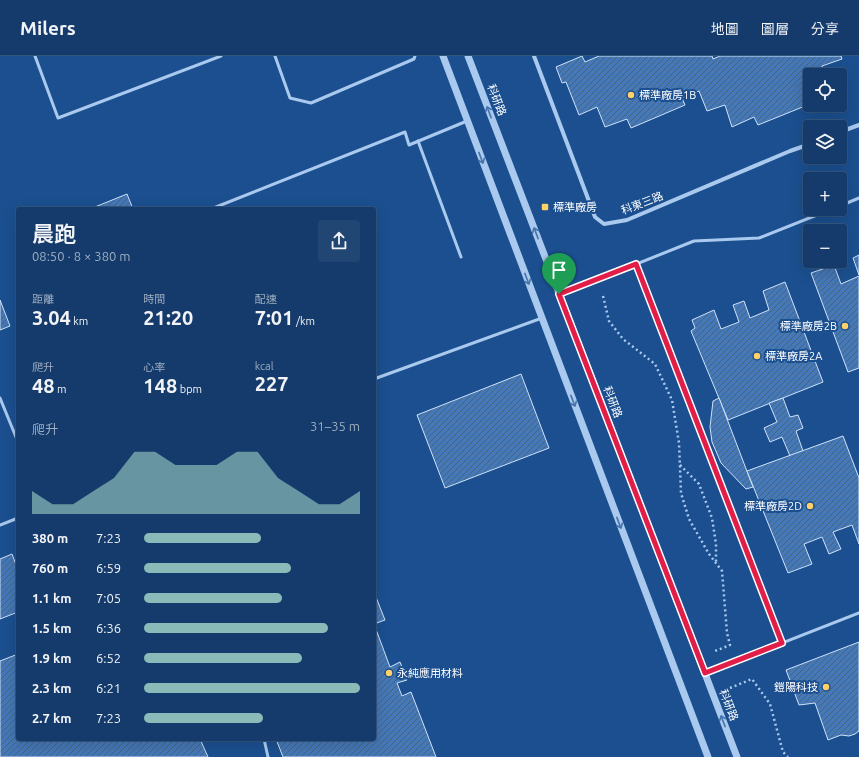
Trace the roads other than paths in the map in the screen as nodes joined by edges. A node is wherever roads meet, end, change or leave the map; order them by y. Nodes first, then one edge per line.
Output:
1 (35, 56) edge
2 (221, 56) edge
3 (275, 56) edge
4 (416, 56) edge
5 (443, 56) edge
6 (468, 56) edge
7 (534, 56) edge
8 (467, 121) junction
9 (859, 125) edge
10 (847, 129) edge
11 (418, 141) junction
12 (803, 146) edge
13 (859, 198) edge
14 (847, 203) edge
15 (216, 207) edge
16 (814, 216) edge
17 (461, 257) dead end
18 (636, 264) junction
19 (559, 294) junction
20 (542, 318) junction
21 (376, 378) edge
22 (0, 398) edge
23 (16, 437) edge
24 (16, 519) edge
25 (0, 525) edge
26 (859, 613) edge
27 (782, 643) junction
28 (705, 673) junction
29 (264, 741) edge
30 (268, 757) edge
31 (708, 757) edge
32 (737, 757) edge

1 - 2 lane
3 - 4 lane
5 - 8 street
19 -> 6 street, 科研路
7 - 12 street, 科東三路
8 - 11 lane
8 -> 20 street
9 - 10 street
11 - 15 lane
11 - 17 lane
13 - 14 lane
16 - 18 lane
18 - 19 lane
18 - 27 lane
19 - 28 street, 科研路
20 - 21 lane
20 -> 31 street
22 - 23 lane
24 - 25 lane
26 - 27 lane
27 - 28 lane
32 -> 28 street, 科研路
29 - 30 lane

